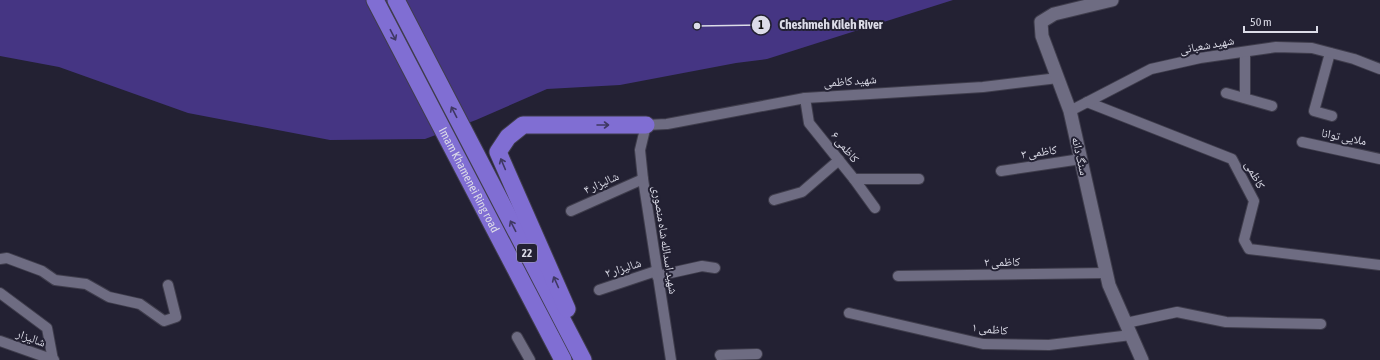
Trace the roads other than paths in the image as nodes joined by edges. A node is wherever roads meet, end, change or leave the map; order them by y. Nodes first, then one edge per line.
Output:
1 (375, 0) edge
2 (396, 0) edge
3 (1112, 0) edge
4 (1245, 52) junction
5 (1330, 53) junction
6 (1380, 69) edge
7 (1058, 78) junction
8 (1226, 93) dead end
9 (805, 98) junction
10 (1245, 98) junction
11 (1086, 102) junction
12 (1272, 106) dead end
13 (1070, 111) junction
14 (1332, 116) dead end
15 (646, 125) junction
16 (1302, 142) dead end
17 (1380, 159) edge
18 (839, 160) junction
19 (1081, 160) junction
20 (1001, 171) dead end
21 (643, 179) junction
22 (854, 179) junction
23 (919, 179) dead end
24 (774, 200) dead end
25 (875, 208) dead end
26 (570, 211) dead end
27 (0, 259) edge
28 (1380, 264) edge
29 (715, 268) dead end
30 (1106, 273) junction
31 (657, 274) junction
32 (898, 276) dead end
33 (520, 277) junction
34 (168, 284) dead end
35 (599, 290) dead end
36 (0, 293) edge
37 (849, 313) dead end
38 (1322, 324) dead end
39 (1128, 329) junction
40 (517, 337) dead end
41 (0, 341) edge
42 (579, 353) edge
43 (757, 354) dead end
44 (54, 360) edge
45 (530, 360) edge
46 (555, 360) edge
47 (563, 360) edge
48 (671, 360) edge
49 (723, 360) edge
50 (1142, 360) edge

1 -> 33 highway, Imam Khamenei Ring road / 22
42 -> 2 highway, Imam Khamenei Ring road / 22
3 - 7 street, سنگ دانه
4 - 5 street, شهید شعبانی
4 - 10 street
4 - 11 street, شهید شعبانی
5 - 6 street, شهید شعبانی
5 - 14 street
7 - 9 street, شهید کاظمی
7 - 13 street, سنگ دانه
8 - 10 street
9 - 15 street, شهید کاظمی
9 - 18 street, کاظمی ۶
10 - 12 street
11 - 13 street, شهید شعبانی
11 - 28 street, کاظمی
13 - 19 street, سنگ دانه
15 - 21 street, شهید اسدالله شاه منصوری
42 -> 15 highway
16 - 17 street, ملایی توانا
18 - 22 street, کاظمی ۶
18 - 24 street
19 - 20 street, کاظمی ۳
19 - 30 street, سنگ دانه
21 - 26 street, شالیزار ۴
21 - 31 street, شهید اسدالله شاه منصوری
22 - 23 street
22 - 25 street, کاظمی ۶
27 - 34 street
29 - 31 street, شالیزار ۲
30 - 32 street, کاظمی ۲
30 - 39 street, سنگ دانه
31 - 35 street, شالیزار ۲
31 - 48 street, شهید اسدالله شاه منصوری
33 - 46 highway
33 - 47 highway, Imam Khamenei Ring road / 22
36 - 44 street
37 - 39 street, کاظمی ۱
38 - 39 street, کاظمی ۱
39 - 50 street, سنگ دانه
40 - 45 street
41 - 44 street, شالیزار
43 - 49 street

